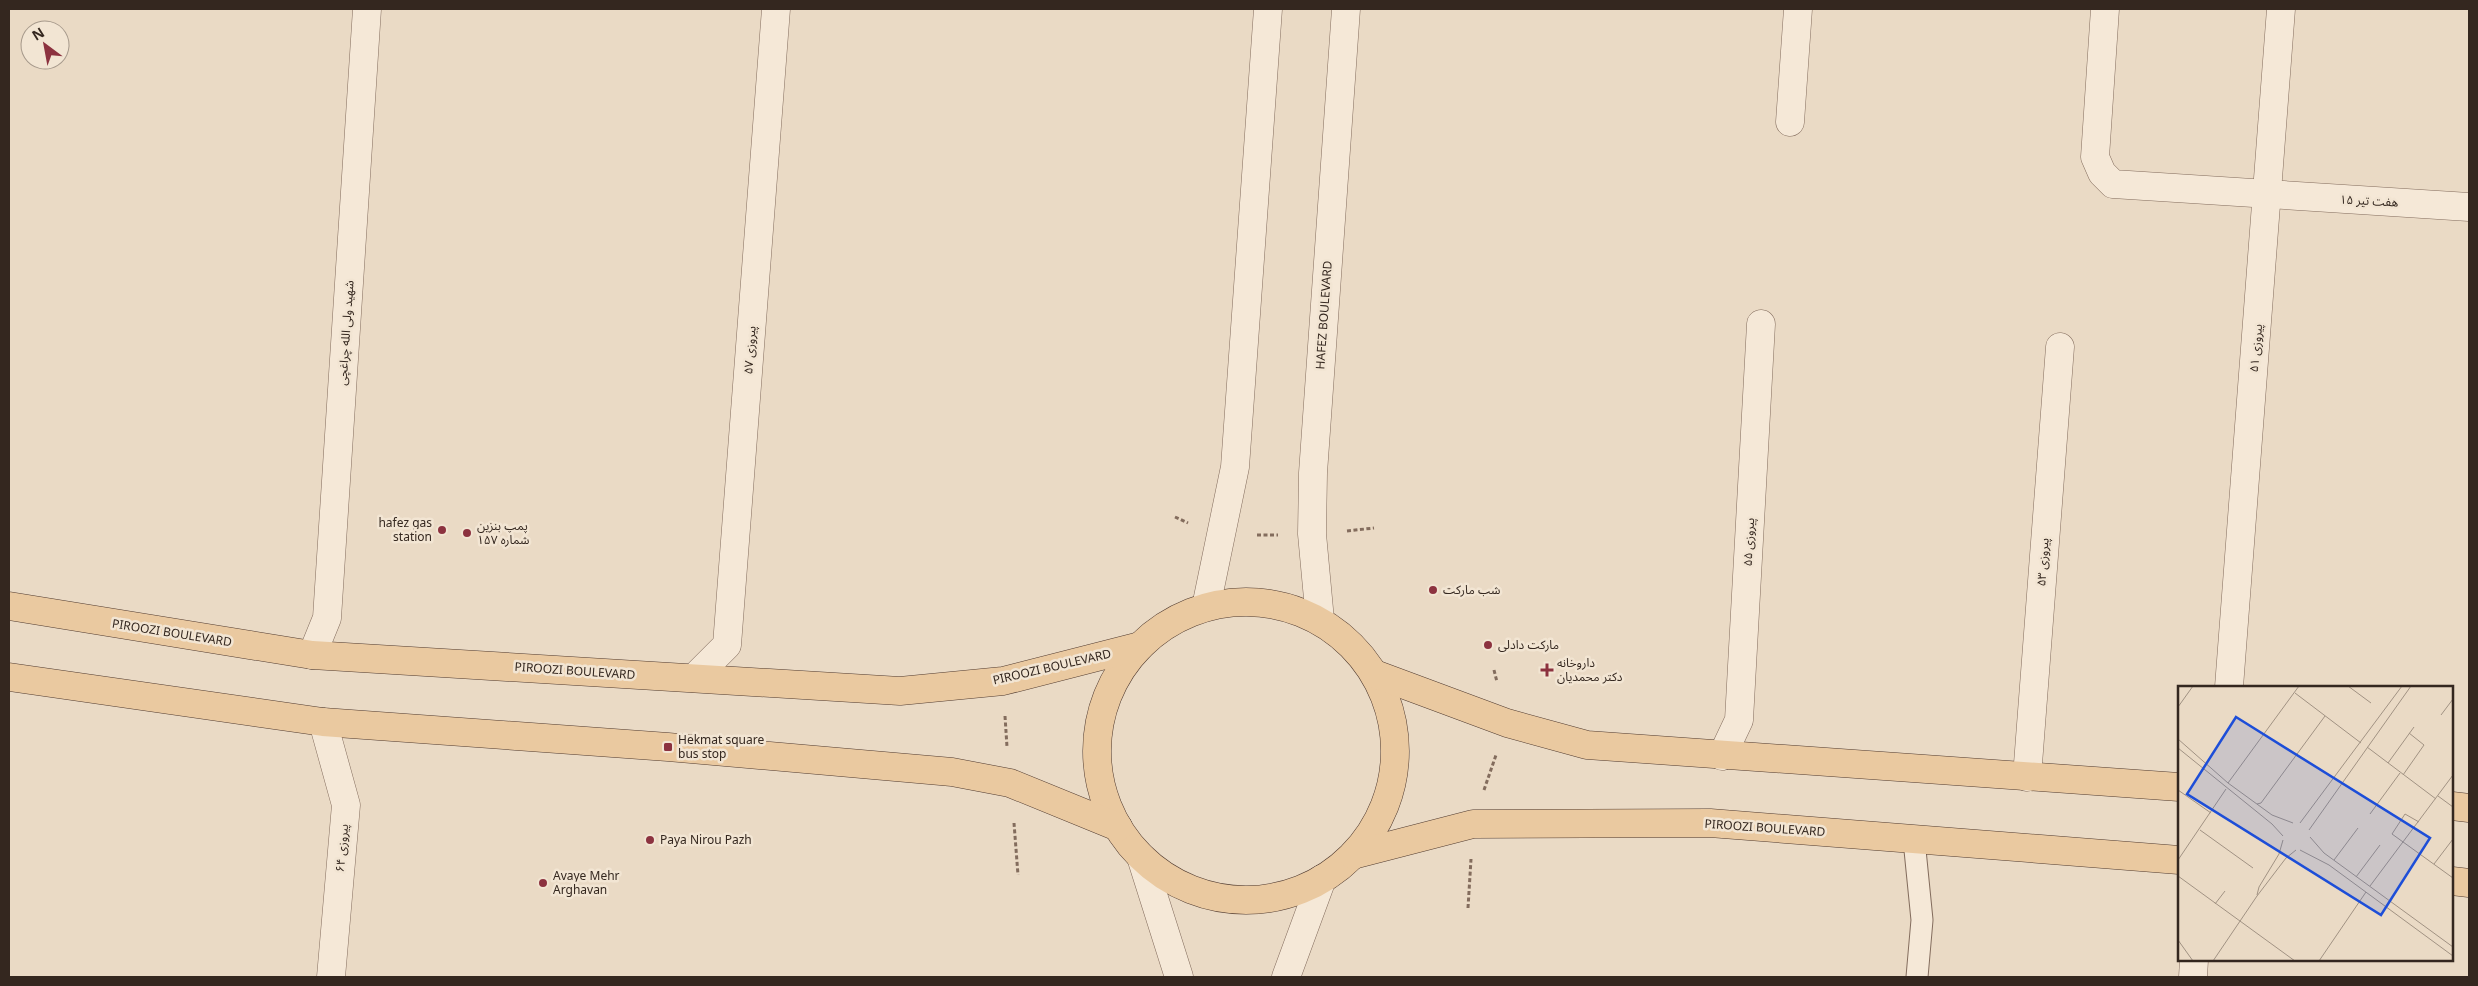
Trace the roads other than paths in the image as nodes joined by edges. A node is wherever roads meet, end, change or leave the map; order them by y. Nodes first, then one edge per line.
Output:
1 (367, 9) edge
2 (776, 9) edge
3 (1268, 9) edge
4 (1346, 9) edge
5 (1798, 9) edge
6 (2105, 9) edge
7 (2281, 9) edge
8 (1790, 122) dead end
9 (2268, 195) junction
10 (2469, 207) edge
11 (1761, 324) dead end
12 (2060, 347) dead end
13 (9, 606) edge
14 (1206, 607) junction
15 (1320, 620) junction
16 (1140, 646) junction
17 (312, 655) junction
18 (1376, 674) junction
19 (9, 677) edge
20 (694, 678) junction
21 (2229, 686) edge
22 (323, 722) junction
23 (1722, 756) junction
24 (2027, 777) junction
25 (2178, 787) edge
26 (2453, 806) edge
27 (2469, 808) edge
28 (1118, 827) junction
29 (1914, 840) junction
30 (1353, 855) junction
31 (1142, 857) junction
32 (2178, 860) edge
33 (1322, 879) junction
34 (2453, 881) edge
35 (2469, 883) edge
36 (2194, 961) edge
37 (331, 977) edge
38 (1180, 977) edge
39 (1286, 977) edge
40 (1917, 977) edge
41 (2193, 977) edge

1 - 17 street, شهید ولی الله چراغچی
2 - 20 street, پیروزی ۵۷
3 - 14 street
4 - 15 street, HAFEZ BOULEVARD
5 - 8 street
6 - 9 street, هفت تیر ۱۵
7 - 9 street, پیروزی ۵۱
9 - 10 street, هفت تیر ۱۵
9 - 21 street, پیروزی ۵۱
11 - 23 street, پیروزی ۵۵
12 - 24 street, پیروزی ۵۳
13 - 17 main road, PIROOZI BOULEVARD
14 - 15 main road
14 - 16 main road
15 - 18 main road
16 - 20 main road, PIROOZI BOULEVARD
16 - 28 main road
17 - 20 main road, PIROOZI BOULEVARD
18 - 23 main road
18 - 30 main road
19 - 22 main road
22 - 28 main road
22 - 37 street, پیروزی ۶۴
23 - 24 main road
24 - 25 main road
26 - 27 main road
28 - 31 main road
29 - 30 main road, PIROOZI BOULEVARD
29 - 32 main road, PIROOZI BOULEVARD
29 - 40 lane
30 - 33 main road
31 - 33 main road
31 - 38 street
33 - 39 street
34 - 35 main road
36 - 41 street

